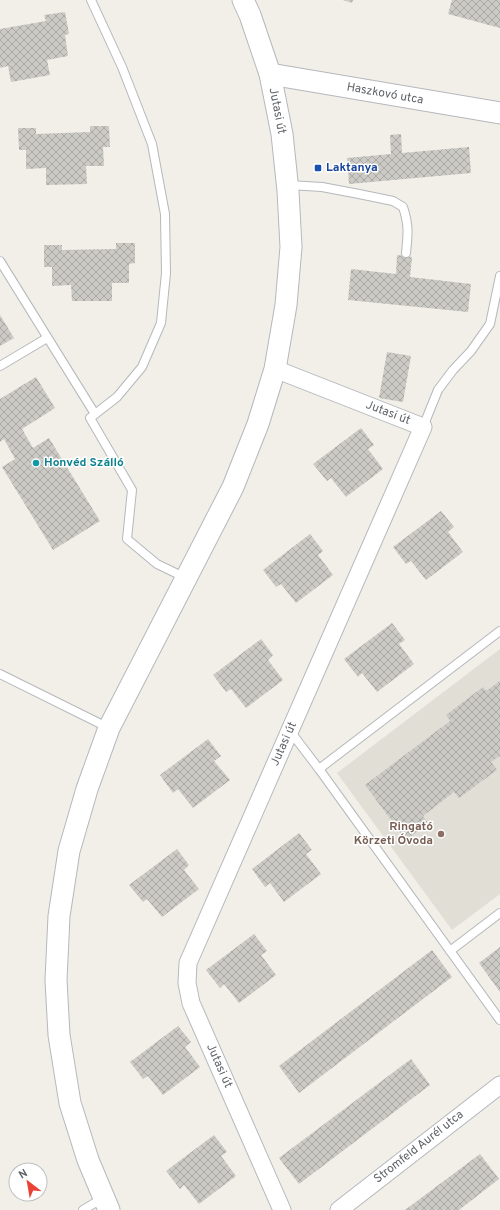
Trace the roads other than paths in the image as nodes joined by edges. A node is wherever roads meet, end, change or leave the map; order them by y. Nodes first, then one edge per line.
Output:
1 (90, 0) edge
2 (248, 2) edge
3 (270, 74) junction
4 (500, 113) edge
5 (288, 185) junction
6 (406, 253) dead end
7 (0, 261) edge
8 (500, 276) edge
9 (47, 338) junction
10 (0, 366) edge
11 (275, 369) junction
12 (95, 414) junction
13 (423, 427) junction
14 (186, 578) junction
15 (500, 631) edge
16 (0, 674) edge
17 (110, 728) junction
18 (290, 730) junction
19 (319, 769) junction
20 (500, 914) edge
21 (450, 951) junction
22 (500, 1020) edge
23 (500, 1085) edge
24 (106, 1204) edge
25 (82, 1210) edge
26 (282, 1210) edge
27 (339, 1210) edge

1 - 12 lane
2 - 3 street, Jutasi út
3 - 4 street, Haszkovó utca
3 - 5 street, Jutasi út
5 - 6 lane
5 - 11 street, Jutasi út
7 - 9 lane
8 - 13 lane
9 - 10 lane
9 - 12 lane
11 - 13 street, Jutasi út
11 - 14 street, Jutasi út
12 - 14 lane
13 - 18 street, Jutasi út
14 - 17 street, Jutasi út
15 - 19 lane
16 - 17 lane
17 - 24 street, Jutasi út
18 - 19 lane
18 - 26 street, Jutasi út
19 - 21 lane
20 - 21 lane
21 - 22 lane
23 - 27 street, Stromfeld Aurél utca
24 - 25 lane

